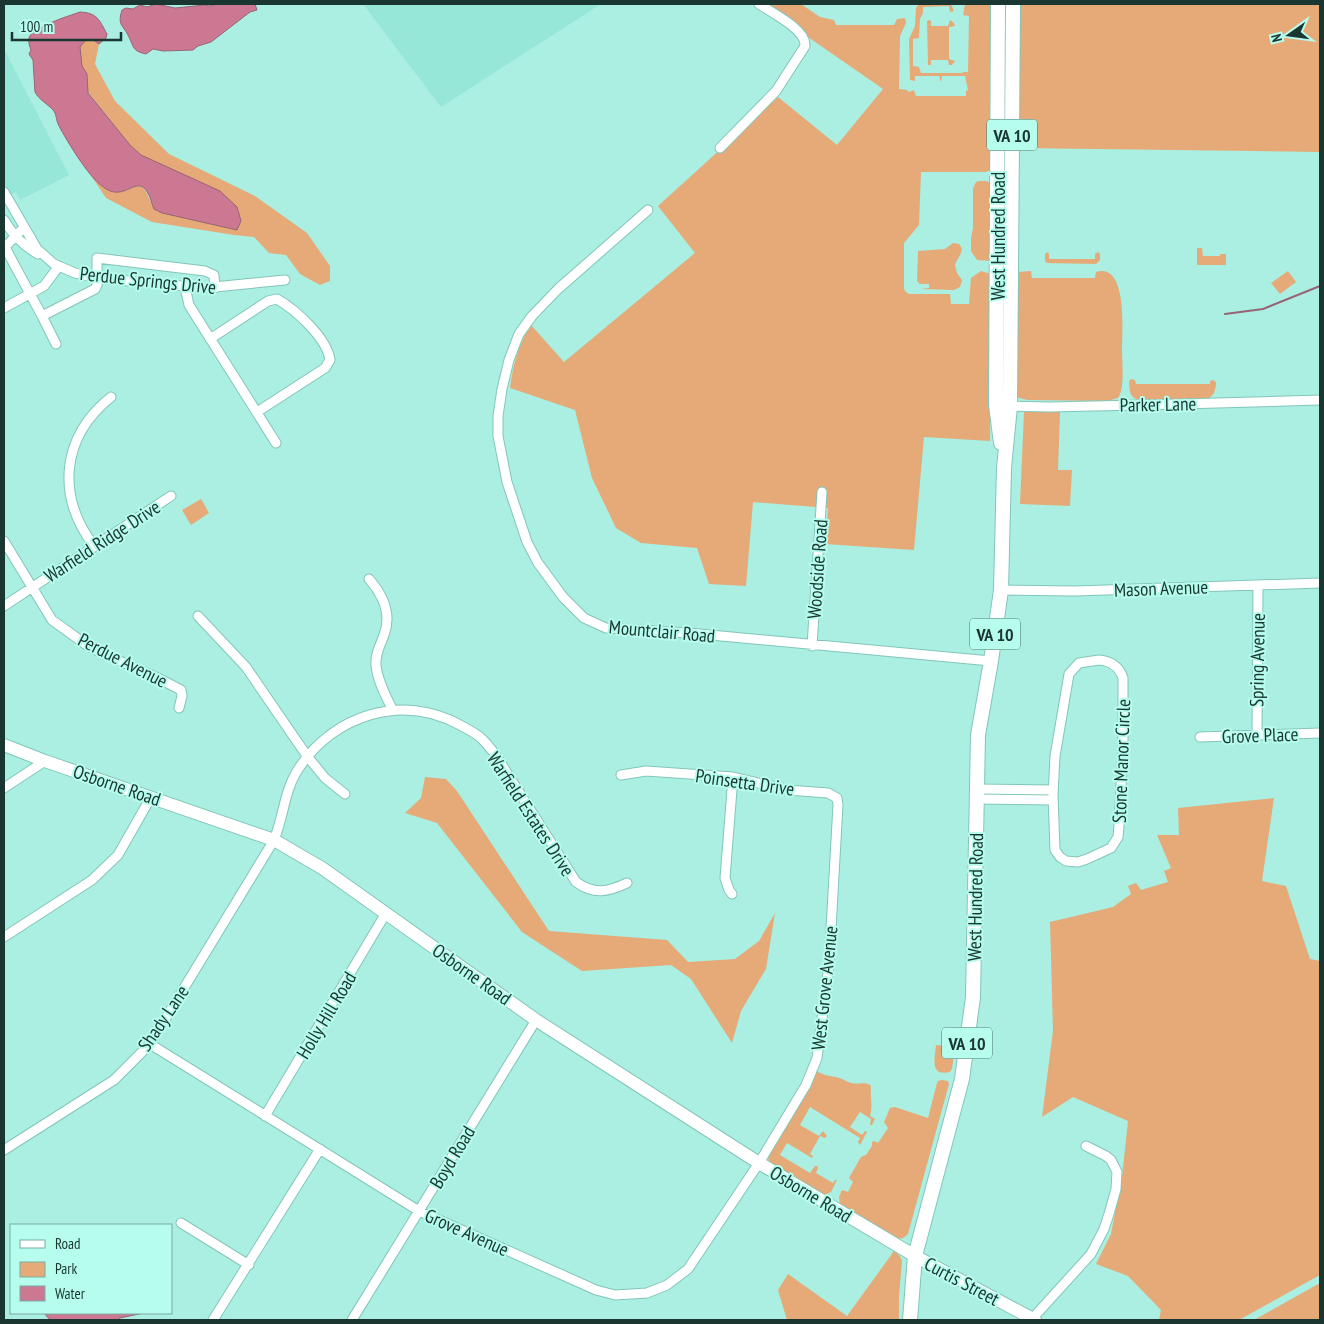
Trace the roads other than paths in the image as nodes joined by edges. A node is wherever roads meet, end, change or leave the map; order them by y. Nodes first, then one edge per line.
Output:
1 (759, 4) edge
2 (998, 4) edge
3 (1013, 4) edge
4 (720, 148) dead end
5 (4, 192) edge
6 (648, 210) dead end
7 (4, 220) edge
8 (24, 227) junction
9 (15, 236) junction
10 (45, 257) junction
11 (59, 266) junction
12 (97, 278) junction
13 (285, 280) dead end
14 (272, 282) junction
15 (185, 287) junction
16 (215, 288) junction
17 (30, 293) junction
18 (273, 299) junction
19 (4, 308) edge
20 (42, 316) junction
21 (210, 338) junction
22 (56, 344) dead end
23 (111, 397) dead end
24 (1320, 400) edge
25 (1003, 406) junction
26 (257, 412) junction
27 (276, 443) dead end
28 (822, 492) dead end
29 (171, 496) dead end
30 (4, 541) edge
31 (94, 546) junction
32 (369, 579) dead end
33 (1320, 583) edge
34 (1258, 585) junction
35 (32, 586) junction
36 (1001, 590) junction
37 (4, 606) edge
38 (198, 616) dead end
39 (812, 646) junction
40 (991, 661) junction
41 (179, 708) dead end
42 (392, 709) junction
43 (1320, 733) edge
44 (1257, 736) junction
45 (1200, 738) dead end
46 (4, 745) edge
47 (308, 756) junction
48 (45, 761) junction
49 (621, 775) dead end
50 (733, 777) junction
51 (4, 788) edge
52 (345, 794) dead end
53 (977, 794) junction
54 (1053, 795) junction
55 (151, 797) junction
56 (837, 798) joint
57 (274, 840) junction
58 (627, 883) dead end
59 (732, 894) dead end
60 (386, 913) junction
61 (4, 937) edge
62 (536, 1020) junction
63 (150, 1044) junction
64 (265, 1116) junction
65 (1086, 1146) dead end
66 (320, 1149) junction
67 (4, 1150) edge
68 (759, 1163) junction
69 (419, 1211) junction
70 (182, 1223) dead end
71 (915, 1256) junction
72 (249, 1265) junction
73 (213, 1320) edge
74 (352, 1320) edge
75 (910, 1320) edge
76 (1034, 1320) edge

1 - 4 street
2 - 25 main road, West Hundred Road / VA 10
3 - 25 main road, West Hundred Road / VA 10
5 - 8 street, Perdue Springs Drive
6 - 39 street, Mountclair Road
7 - 9 street, Perdue Springs Drive
8 - 9 street
8 - 10 street, Perdue Springs Drive
9 - 10 street, Perdue Springs Drive
9 - 17 street
10 - 11 street, Perdue Springs Drive
11 - 12 street, Perdue Springs Drive
11 - 17 street
12 - 15 street, Perdue Springs Drive
12 - 16 street
12 - 20 street
13 - 14 street, Perdue Springs Drive
14 - 16 street, Perdue Springs Drive
14 - 18 street
15 - 16 street, Perdue Springs Drive
15 - 21 street
17 - 19 street
17 - 20 street
18 - 21 street
18 - 26 street
20 - 22 street
21 - 26 street
23 - 31 street
24 - 25 street, Parker Lane
25 - 36 main road, West Hundred Road / VA 10
26 - 27 street
28 - 39 street, Woodside Road
29 - 31 street, Warfield Ridge Drive
30 - 35 street, Perdue Avenue
31 - 35 street, Warfield Ridge Drive
32 - 42 street
33 - 34 street, Mason Avenue
34 - 36 street, Mason Avenue
34 - 44 street, Spring Avenue
35 - 37 street, Warfield Ridge Drive
35 - 41 street, Perdue Avenue
36 - 40 main road, West Hundred Road / VA 10
38 - 47 street
39 - 40 street, Mountclair Road
40 - 53 main road, West Hundred Road / VA 10
42 - 47 street, Warfield Estates Drive
42 - 58 street, Warfield Estates Drive
43 - 44 street, Grove Place
44 - 45 street, Grove Place
46 - 48 street, Osborne Road
47 - 52 street
47 - 57 street, Warfield Estates Drive
48 - 51 street
48 - 55 street, Osborne Road
49 - 50 street, Poinsetta Drive
50 - 56 street, Poinsetta Drive
50 - 59 street
53 - 54 street
53 - 71 main road, West Hundred Road / VA 10
54 - 54 street, Stone Manor Circle
55 - 57 street, Osborne Road
55 - 61 street
56 - 68 street, West Grove Avenue
57 - 60 street, Osborne Road
57 - 63 street, Shady Lane
60 - 62 street, Osborne Road
60 - 64 street, Holly Hill Road
62 - 68 street, Osborne Road
62 - 69 street, Boyd Road
63 - 64 street, Grove Avenue
63 - 67 street, Shady Lane
64 - 66 street, Grove Avenue
65 - 76 street
66 - 69 street, Grove Avenue
66 - 72 street
68 - 69 street, Grove Avenue
68 - 71 street, Osborne Road
69 - 74 street, Boyd Road
70 - 72 street
71 - 75 main road, West Hundred Road / VA 10
71 - 76 street, Curtis Street
72 - 73 street

